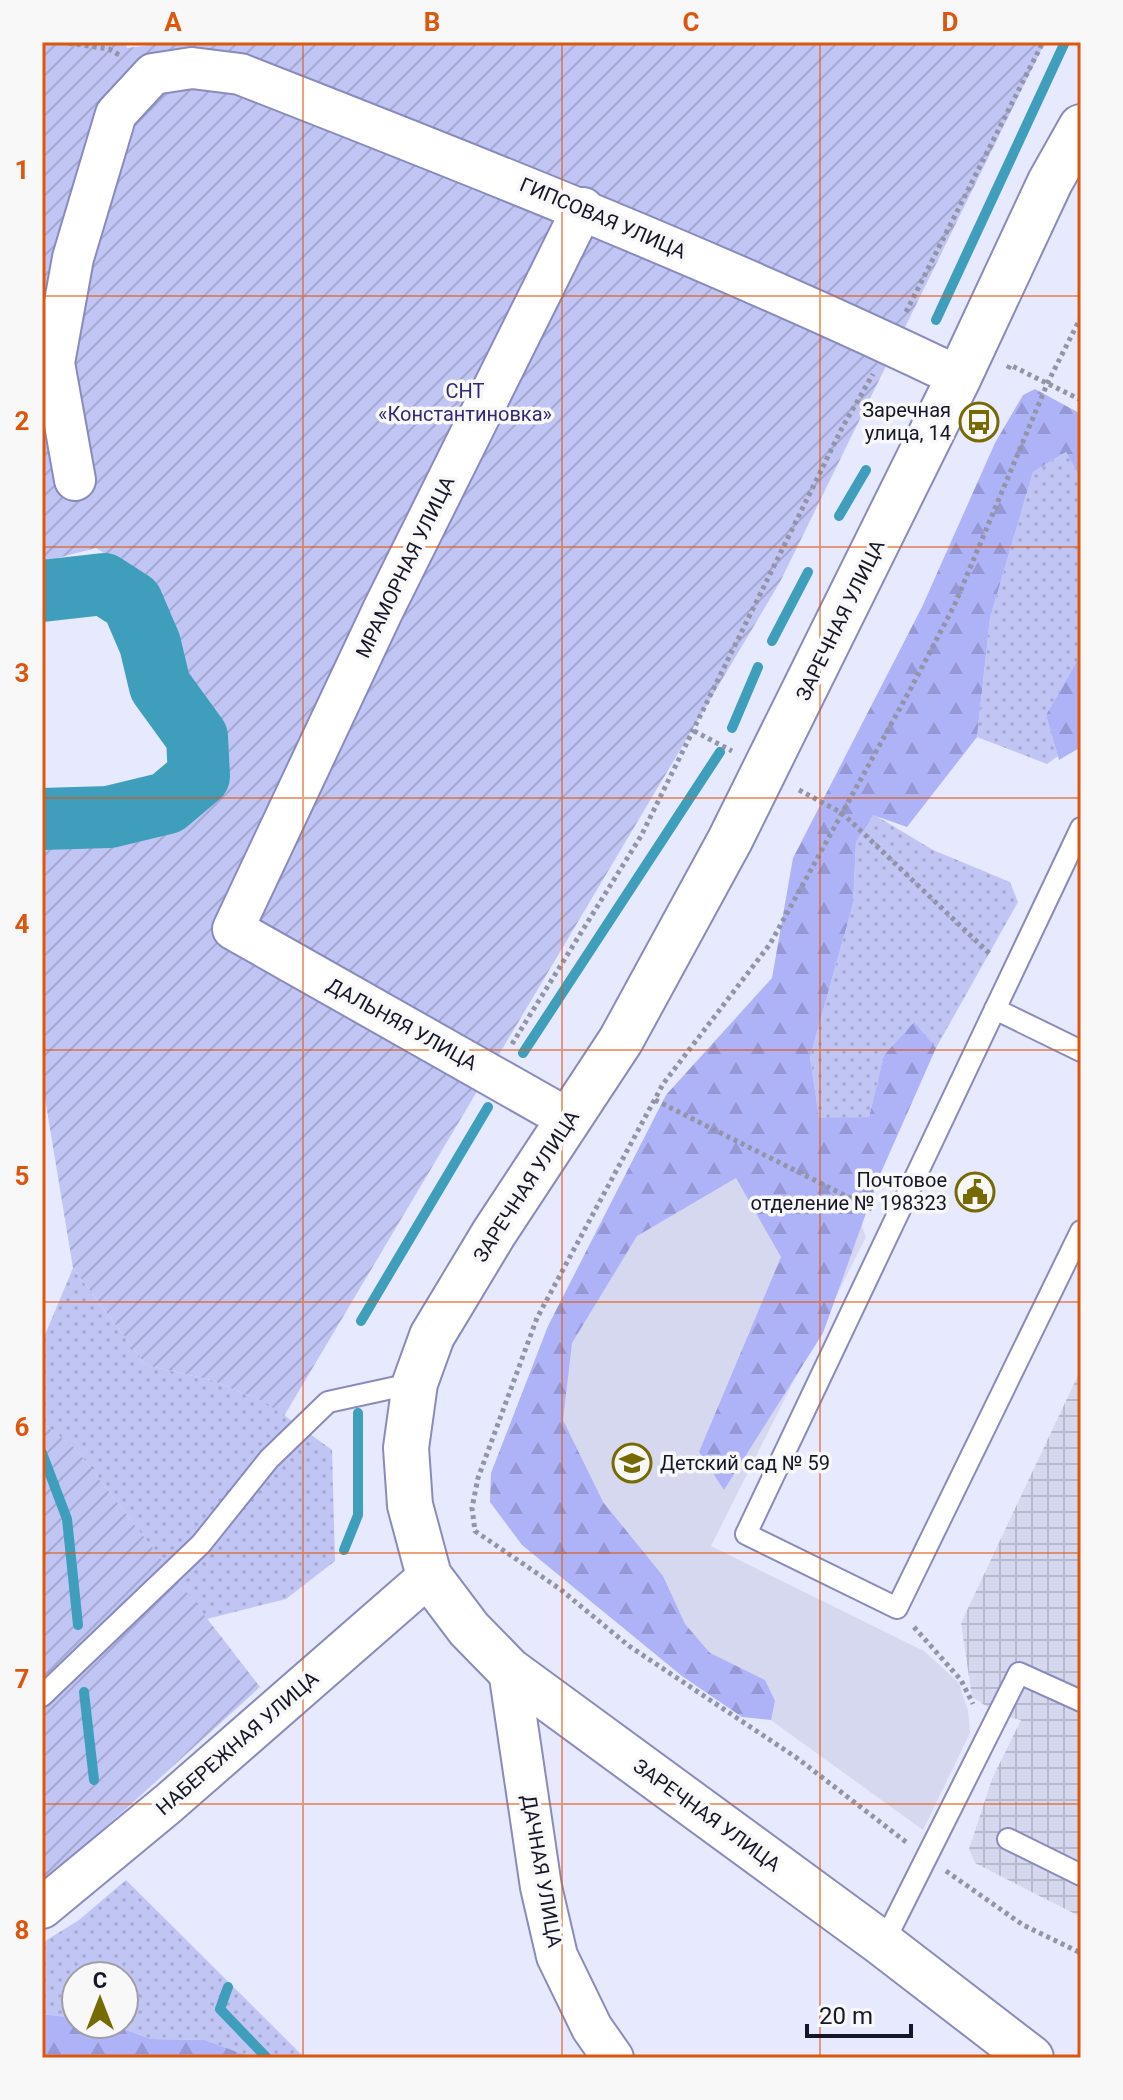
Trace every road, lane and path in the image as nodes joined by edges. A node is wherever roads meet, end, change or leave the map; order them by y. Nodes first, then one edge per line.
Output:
1 (61, 42) edge
2 (1043, 42) edge
3 (153, 74) junction
4 (1081, 127) edge
5 (583, 208) junction
6 (1081, 317) edge
7 (889, 343) junction
8 (959, 377) junction
9 (1004, 377) dead end
10 (1048, 382) junction
11 (1081, 400) edge
12 (75, 480) dead end
13 (694, 731) junction
14 (735, 753) dead end
15 (812, 799) dead end
16 (842, 813) junction
17 (1081, 828) edge
18 (233, 929) joint
19 (1011, 974) junction
20 (995, 1009) junction
21 (1081, 1051) edge
22 (494, 1076) junction
23 (655, 1100) junction
24 (570, 1120) junction
25 (895, 1220) junction
26 (1081, 1231) edge
27 (415, 1383) junction
28 (429, 1576) junction
29 (897, 1608) junction
30 (509, 1670) junction
31 (961, 1680) dead end
32 (42, 1696) edge
33 (1081, 1701) edge
34 (1008, 1839) dead end
35 (927, 1857) junction
36 (1081, 1875) edge
37 (49, 1894) edge
38 (883, 1944) junction
39 (1081, 1953) edge
40 (613, 2058) edge
41 (1031, 2058) edge

1 - 3 path
2 - 7 path
3 - 5 street, ГИПСОВАЯ УЛИЦА
3 - 12 street
4 - 8 street, ЗАРЕЧНАЯ УЛИЦА
5 - 7 street, ГИПСОВАЯ УЛИЦА
5 - 18 street, МРАМОРНАЯ УЛИЦА
6 - 10 path
7 - 8 street, ГИПСОВАЯ УЛИЦА
7 - 13 path
8 - 24 street, ЗАРЕЧНАЯ УЛИЦА
9 - 10 path
10 - 11 path
10 - 16 path
13 - 14 path
13 - 22 path
15 - 16 path
16 - 19 path
16 - 23 path
17 - 19 lane
18 - 22 street, ДАЛЬНЯЯ УЛИЦА
19 - 20 lane
20 - 21 lane
20 - 25 lane
22 - 24 street, ДАЛЬНЯЯ УЛИЦА
23 - 25 path
23 - 35 path
24 - 27 street, ЗАРЕЧНАЯ УЛИЦА
25 - 29 lane
26 - 29 lane
27 - 28 street, ЗАРЕЧНАЯ УЛИЦА
27 - 32 lane
28 - 30 street, ЗАРЕЧНАЯ УЛИЦА
28 - 37 street, НАБЕРЕЖНАЯ УЛИЦА
29 - 31 path
30 - 38 street, ЗАРЕЧНАЯ УЛИЦА
30 - 40 street, ДАЧНАЯ УЛИЦА
33 - 35 lane
34 - 36 lane
35 - 38 lane
35 - 39 path
38 - 41 street, ЗАРЕЧНАЯ УЛИЦА

